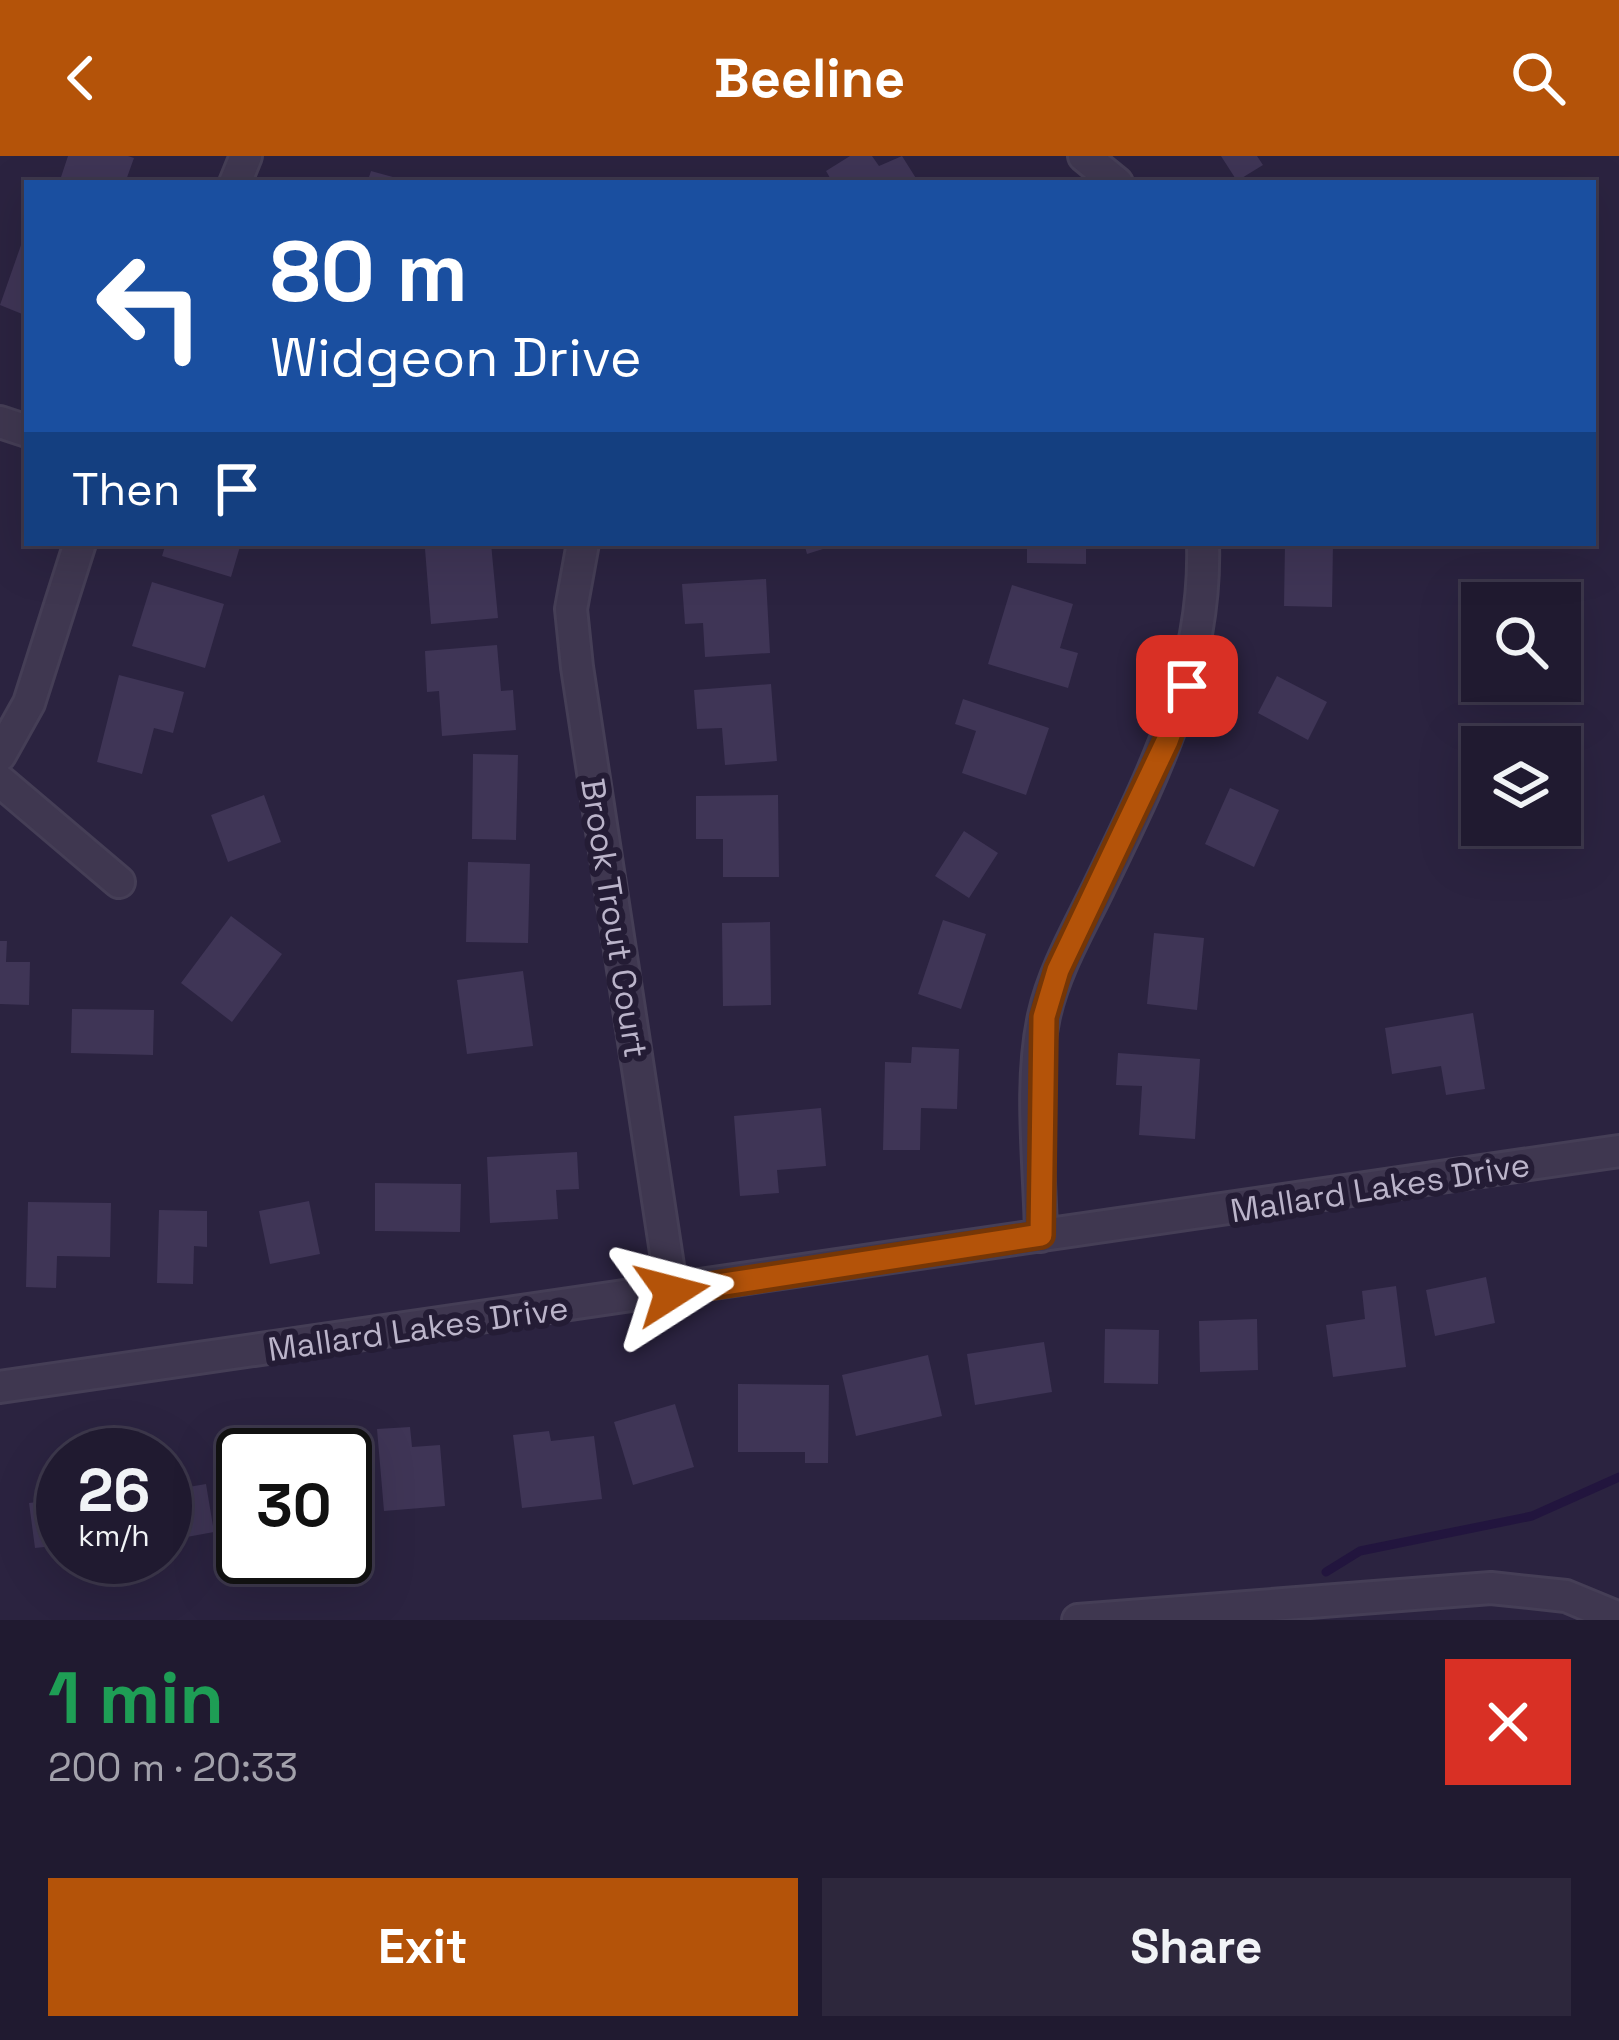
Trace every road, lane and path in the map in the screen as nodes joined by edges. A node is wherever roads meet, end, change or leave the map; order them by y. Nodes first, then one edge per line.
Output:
1 (1084, 156) edge
2 (1113, 180) edge
3 (79, 546) edge
4 (582, 546) edge
5 (1203, 546) edge
6 (0, 755) edge
7 (0, 782) edge
8 (119, 882) dead end
9 (1619, 1151) edge
10 (1041, 1235) junction
11 (672, 1292) junction
12 (0, 1387) edge
13 (1619, 1618) edge
14 (1078, 1620) edge

1 - 2 street
3 - 6 street
4 - 11 street, Brook Trout Court
5 - 10 street
7 - 8 street
9 - 10 street, Mallard Lakes Drive
10 - 11 street, Mallard Lakes Drive
11 - 12 street, Mallard Lakes Drive
13 - 14 street

